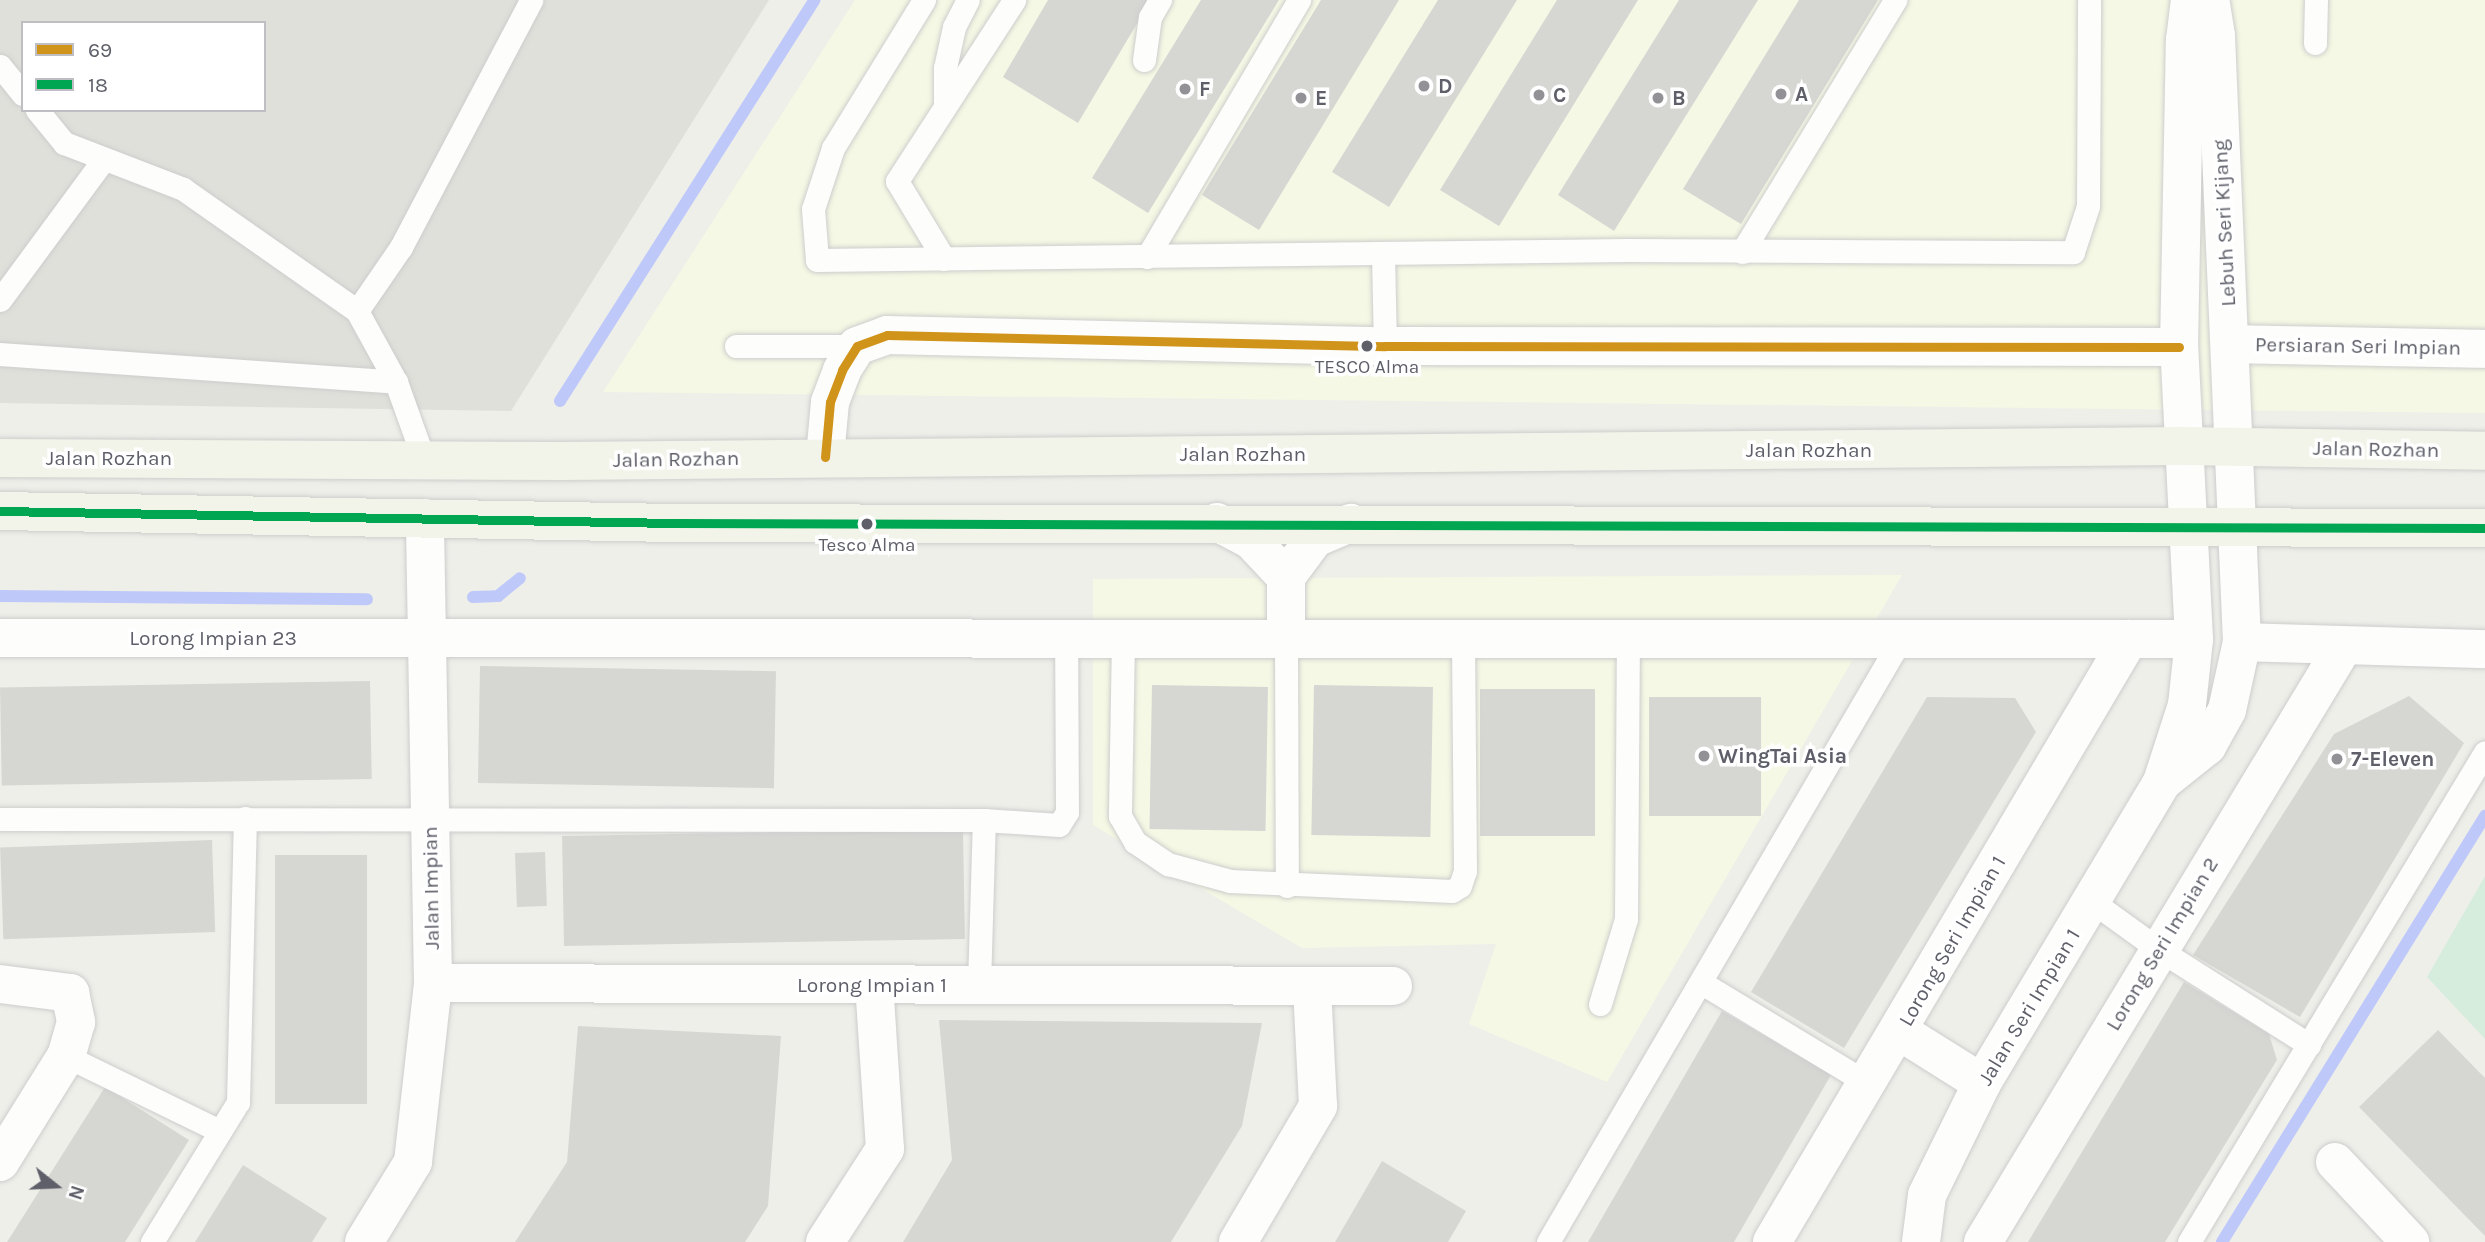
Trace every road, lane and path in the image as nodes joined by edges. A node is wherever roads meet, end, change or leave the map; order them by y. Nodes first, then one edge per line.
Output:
1 (531, 0) edge
2 (924, 0) edge
3 (968, 0) edge
4 (1014, 0) edge
5 (1160, 0) edge
6 (1299, 0) edge
7 (1895, 0) edge
8 (2089, 0) edge
9 (2190, 0) edge
10 (2210, 0) edge
11 (2316, 0) edge
12 (2315, 43) dead end
13 (1144, 60) dead end
14 (0, 66) edge
15 (21, 92) edge
16 (945, 106) junction
17 (39, 112) edge
18 (104, 159) junction
19 (1742, 252) junction
20 (1383, 253) junction
21 (1147, 257) junction
22 (944, 259) junction
23 (0, 300) edge
24 (356, 311) junction
25 (2230, 344) junction
26 (736, 346) dead end
27 (857, 346) junction
28 (1385, 346) junction
29 (2179, 347) junction
30 (2485, 349) edge
31 (0, 354) edge
32 (396, 382) junction
33 (2182, 446) junction
34 (2233, 447) junction
35 (2485, 451) edge
36 (0, 457) edge
37 (825, 457) junction
38 (424, 460) junction
39 (0, 511) edge
40 (425, 518) junction
41 (1217, 522) junction
42 (1351, 523) junction
43 (2186, 527) junction
44 (2485, 528) edge
45 (2236, 529) junction
46 (1286, 577) junction
47 (0, 638) edge
48 (426, 639) junction
49 (1066, 639) junction
50 (1124, 639) junction
51 (1286, 639) junction
52 (1463, 639) junction
53 (1628, 639) junction
54 (1901, 639) junction
55 (2129, 639) junction
56 (2194, 639) junction
57 (2242, 642) junction
58 (2343, 647) junction
59 (2485, 649) edge
60 (2485, 752) edge
61 (2162, 782) junction
62 (245, 818) junction
63 (0, 819) edge
64 (429, 819) junction
65 (984, 820) junction
66 (1287, 886) junction
67 (2093, 902) junction
68 (2158, 949) junction
69 (433, 983) junction
70 (1702, 983) junction
71 (0, 984) edge
72 (874, 985) junction
73 (979, 985) junction
74 (1393, 986) dead end
75 (1312, 987) junction
76 (1600, 1004) dead end
77 (1899, 1031) junction
78 (2309, 1045) junction
79 (65, 1056) junction
80 (1867, 1083) junction
81 (1982, 1083) junction
82 (220, 1131) junction
83 (0, 1162) edge
84 (2335, 1163) dead end
85 (152, 1242) edge
86 (364, 1242) edge
87 (825, 1242) edge
88 (1238, 1242) edge
89 (1548, 1242) edge
90 (1772, 1242) edge
91 (1921, 1242) edge
92 (1983, 1242) edge
93 (2189, 1242) edge
94 (2410, 1242) edge

1 - 24 lane
2 - 22 lane
3 - 16 lane
4 - 16 lane
5 - 13 lane
6 - 21 lane
7 - 19 lane
8 - 19 lane
9 - 29 street, Lebuh Seri Kijang
10 - 25 street, Lebuh Seri Kijang
11 - 12 lane
14 - 15 lane
16 - 22 lane
17 - 18 lane
18 - 23 lane
18 - 24 lane
19 - 20 lane
20 - 21 lane
20 - 28 lane
21 - 22 lane
24 - 32 lane
25 - 30 street, Persiaran Seri Impian
25 - 34 street, Lebuh Seri Kijang
26 - 27 lane
27 - 28 street
27 - 37 street
28 - 29 street
29 - 33 street, Lebuh Seri Kijang
31 - 32 lane
32 - 38 lane
33 - 34 main road, Jalan Rozhan
33 - 37 main road, Jalan Rozhan
33 - 43 street, Lebuh Seri Kijang
34 - 35 main road, Jalan Rozhan
34 - 45 street, Lebuh Seri Kijang
36 - 38 main road, Jalan Rozhan
37 - 38 main road, Jalan Rozhan
38 - 40 main road
39 - 40 main road
40 - 41 main road
40 - 48 street, Jalan Impian
41 - 42 main road
41 - 46 street
42 - 43 main road
42 - 46 street
43 - 45 main road
43 - 56 street, Jalan Seri Impian 1
44 - 45 main road
45 - 57 street, Jalan Seri Impian 1
46 - 51 street
47 - 48 street, Lorong Impian 23
48 - 49 street
48 - 64 street, Jalan Impian
49 - 50 street
49 - 65 lane
50 - 51 street
50 - 66 lane
51 - 52 street
51 - 66 lane
52 - 53 street
52 - 66 lane
53 - 54 street
53 - 76 lane
54 - 55 street
54 - 70 lane
55 - 56 street
55 - 77 street, Lorong Seri Impian 1
56 - 61 street, Jalan Seri Impian 1
57 - 58 street
57 - 61 street, Jalan Seri Impian 1
58 - 59 street
58 - 68 street, Lorong Seri Impian 2
60 - 78 lane
61 - 67 street, Jalan Seri Impian 1
62 - 63 lane
62 - 64 lane
62 - 82 lane
64 - 65 lane
64 - 69 street, Jalan Impian
65 - 73 lane
67 - 68 lane
67 - 81 street, Jalan Seri Impian 1
68 - 78 lane
68 - 92 street, Lorong Seri Impian 2
69 - 72 street, Lorong Impian 1
69 - 86 street, Jalan Impian
70 - 80 lane
70 - 89 lane
71 - 79 street
72 - 73 street, Lorong Impian 1
72 - 87 street
73 - 75 street, Lorong Impian 1
74 - 75 street, Lorong Impian 1
75 - 88 street
77 - 80 street, Lorong Seri Impian 1
77 - 81 street
78 - 93 lane
79 - 82 lane
79 - 83 street
80 - 90 street, Lorong Seri Impian 1
81 - 91 street, Jalan Seri Impian 1
82 - 85 lane
84 - 94 street

